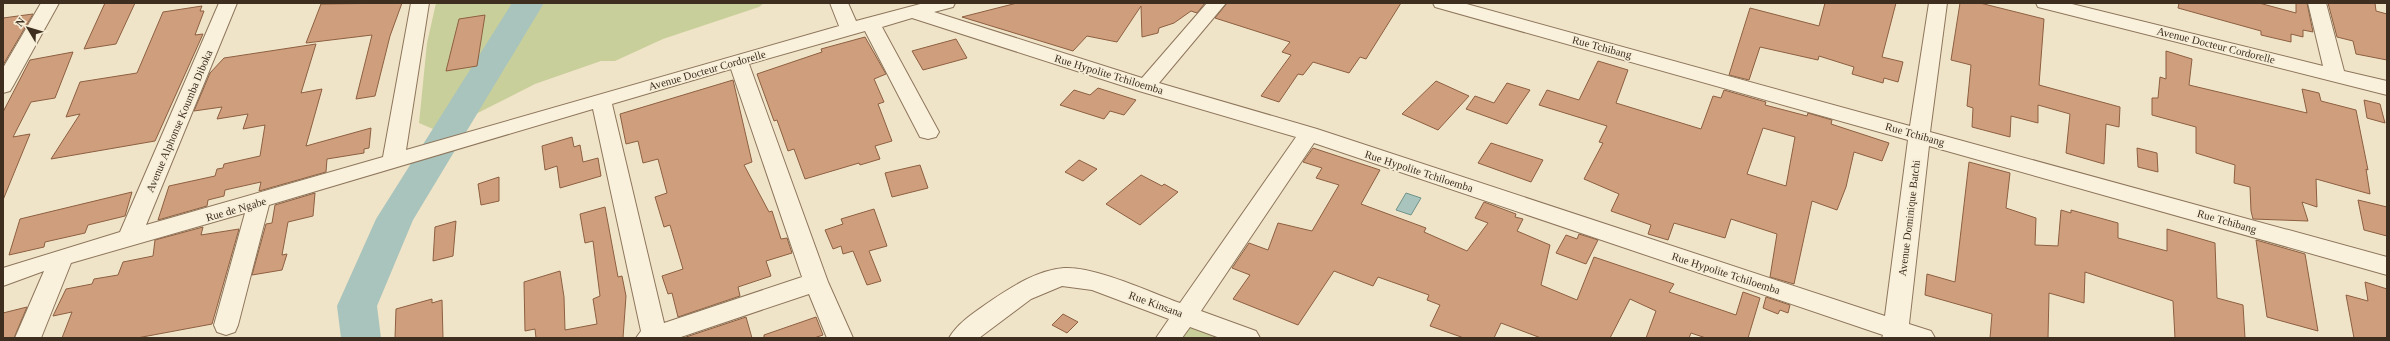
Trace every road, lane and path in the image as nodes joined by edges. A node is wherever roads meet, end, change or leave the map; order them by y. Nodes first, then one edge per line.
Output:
1 (50, 3) edge
2 (228, 3) edge
3 (420, 3) edge
4 (839, 3) edge
5 (946, 3) edge
6 (1217, 3) edge
7 (1442, 3) edge
8 (1938, 3) edge
9 (2045, 3) edge
10 (2317, 3) edge
11 (2107, 11) edge
12 (913, 12) junction
13 (871, 25) junction
14 (850, 30) junction
15 (738, 61) junction
16 (2335, 75) junction
17 (3, 86) edge
18 (1146, 86) junction
19 (2387, 88) edge
20 (601, 100) junction
21 (928, 132) dead end
22 (1309, 134) junction
23 (1919, 135) junction
24 (468, 140) joint
25 (404, 159) junction
26 (259, 202) junction
27 (129, 238) junction
28 (61, 258) junction
29 (38, 264) junction
30 (2387, 266) edge
31 (3, 268) edge
32 (3, 277) edge
33 (816, 282) junction
34 (1186, 314) junction
35 (226, 325) dead end
36 (1896, 334) edge
37 (653, 337) edge
38 (28, 338) edge
39 (840, 338) edge
40 (962, 338) edge
41 (1169, 338) edge
42 (1247, 338) edge
43 (1922, 338) edge

1 - 17 street
2 - 27 street, Avenue Alphonse Koumba Diboka
3 - 25 street
4 - 14 street
5 - 12 street, Avenue Docteur Cordorelle
6 - 18 street
7 - 23 street, Rue Tchibang
8 - 23 street, Avenue Dominique Batchi
9 - 11 street, Avenue Docteur Cordorelle
10 - 16 street
11 - 16 street, Avenue Docteur Cordorelle
12 - 13 street, Avenue Docteur Cordorelle
12 - 18 street, Rue Hypolite Tchiloemba
13 - 14 street, Avenue Docteur Cordorelle
13 - 21 street
14 - 15 street, Avenue Docteur Cordorelle
15 - 20 street, Avenue Docteur Cordorelle
15 - 33 street
16 - 19 street, Avenue Docteur Cordorelle
18 - 22 street, Rue Hypolite Tchiloemba
20 - 24 street, Avenue Docteur Cordorelle
20 - 37 street
22 - 34 street
22 - 36 street, Rue Hypolite Tchiloemba
23 - 30 street, Rue Tchibang
23 - 36 street, Avenue Dominique Batchi
24 - 25 street, Rue de Ngabe
25 - 26 street, Rue de Ngabe
26 - 27 street, Rue de Ngabe
26 - 35 street
27 - 28 street, Rue de Ngabe
28 - 29 street, Rue de Ngabe
28 - 38 street
29 - 31 street
29 - 32 street, Rue de Ngabe
33 - 37 street
33 - 39 street
34 - 40 street, Rue Kinsana
34 - 41 street
34 - 42 street, Rue Kinsana
36 - 43 street, Rue Hypolite Tchiloemba

